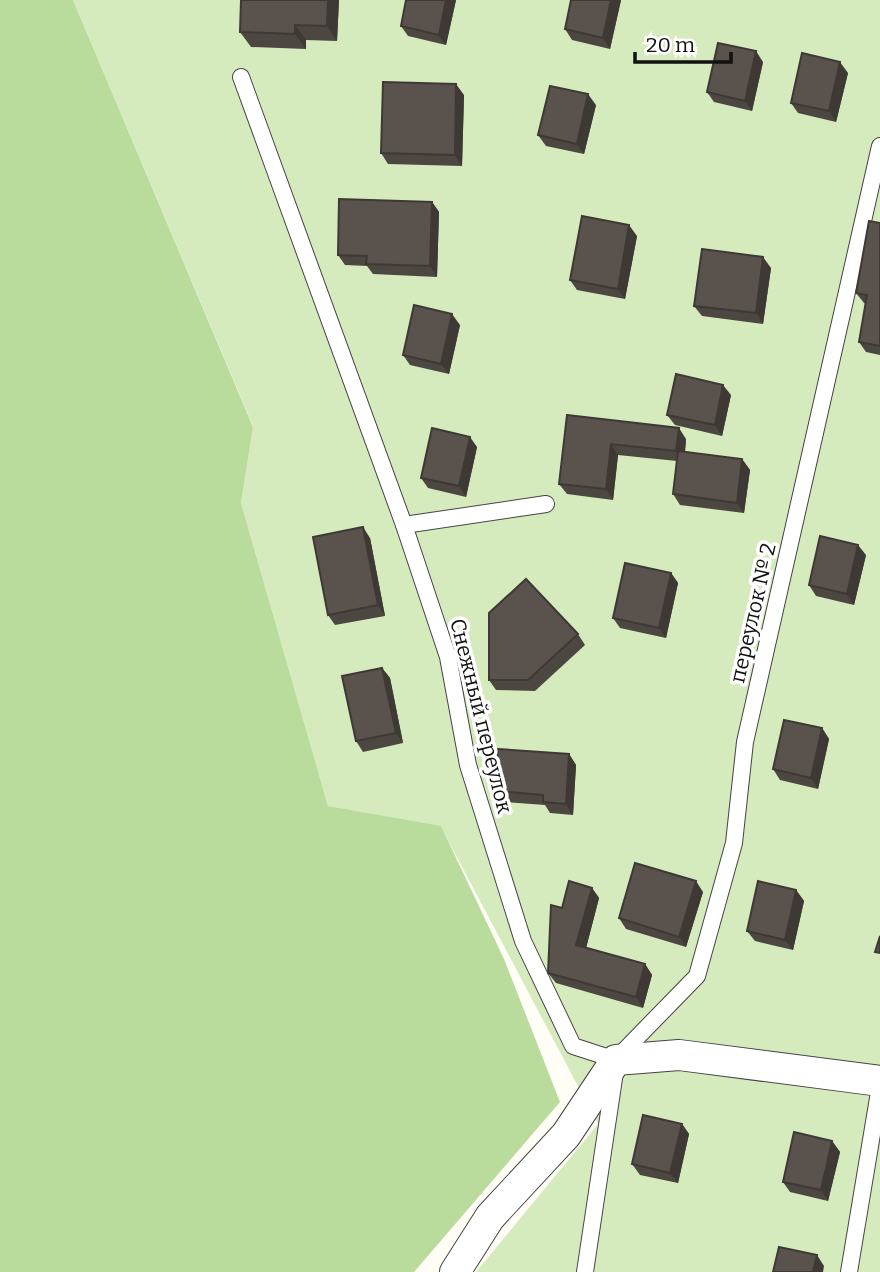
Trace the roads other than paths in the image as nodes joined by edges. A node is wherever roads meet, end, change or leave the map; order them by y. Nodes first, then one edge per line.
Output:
1 (241, 77) dead end
2 (880, 146) edge
3 (546, 504) dead end
4 (404, 524) junction
5 (616, 1060) junction
6 (880, 1084) edge
7 (454, 1272) edge
8 (585, 1272) edge
9 (849, 1272) edge

1 - 4 lane, Снежный переулок
2 - 5 lane, переулок № 2
3 - 4 lane
4 - 5 lane, Снежный переулок
5 - 6 street
5 - 7 street
5 - 8 lane
6 - 9 lane

